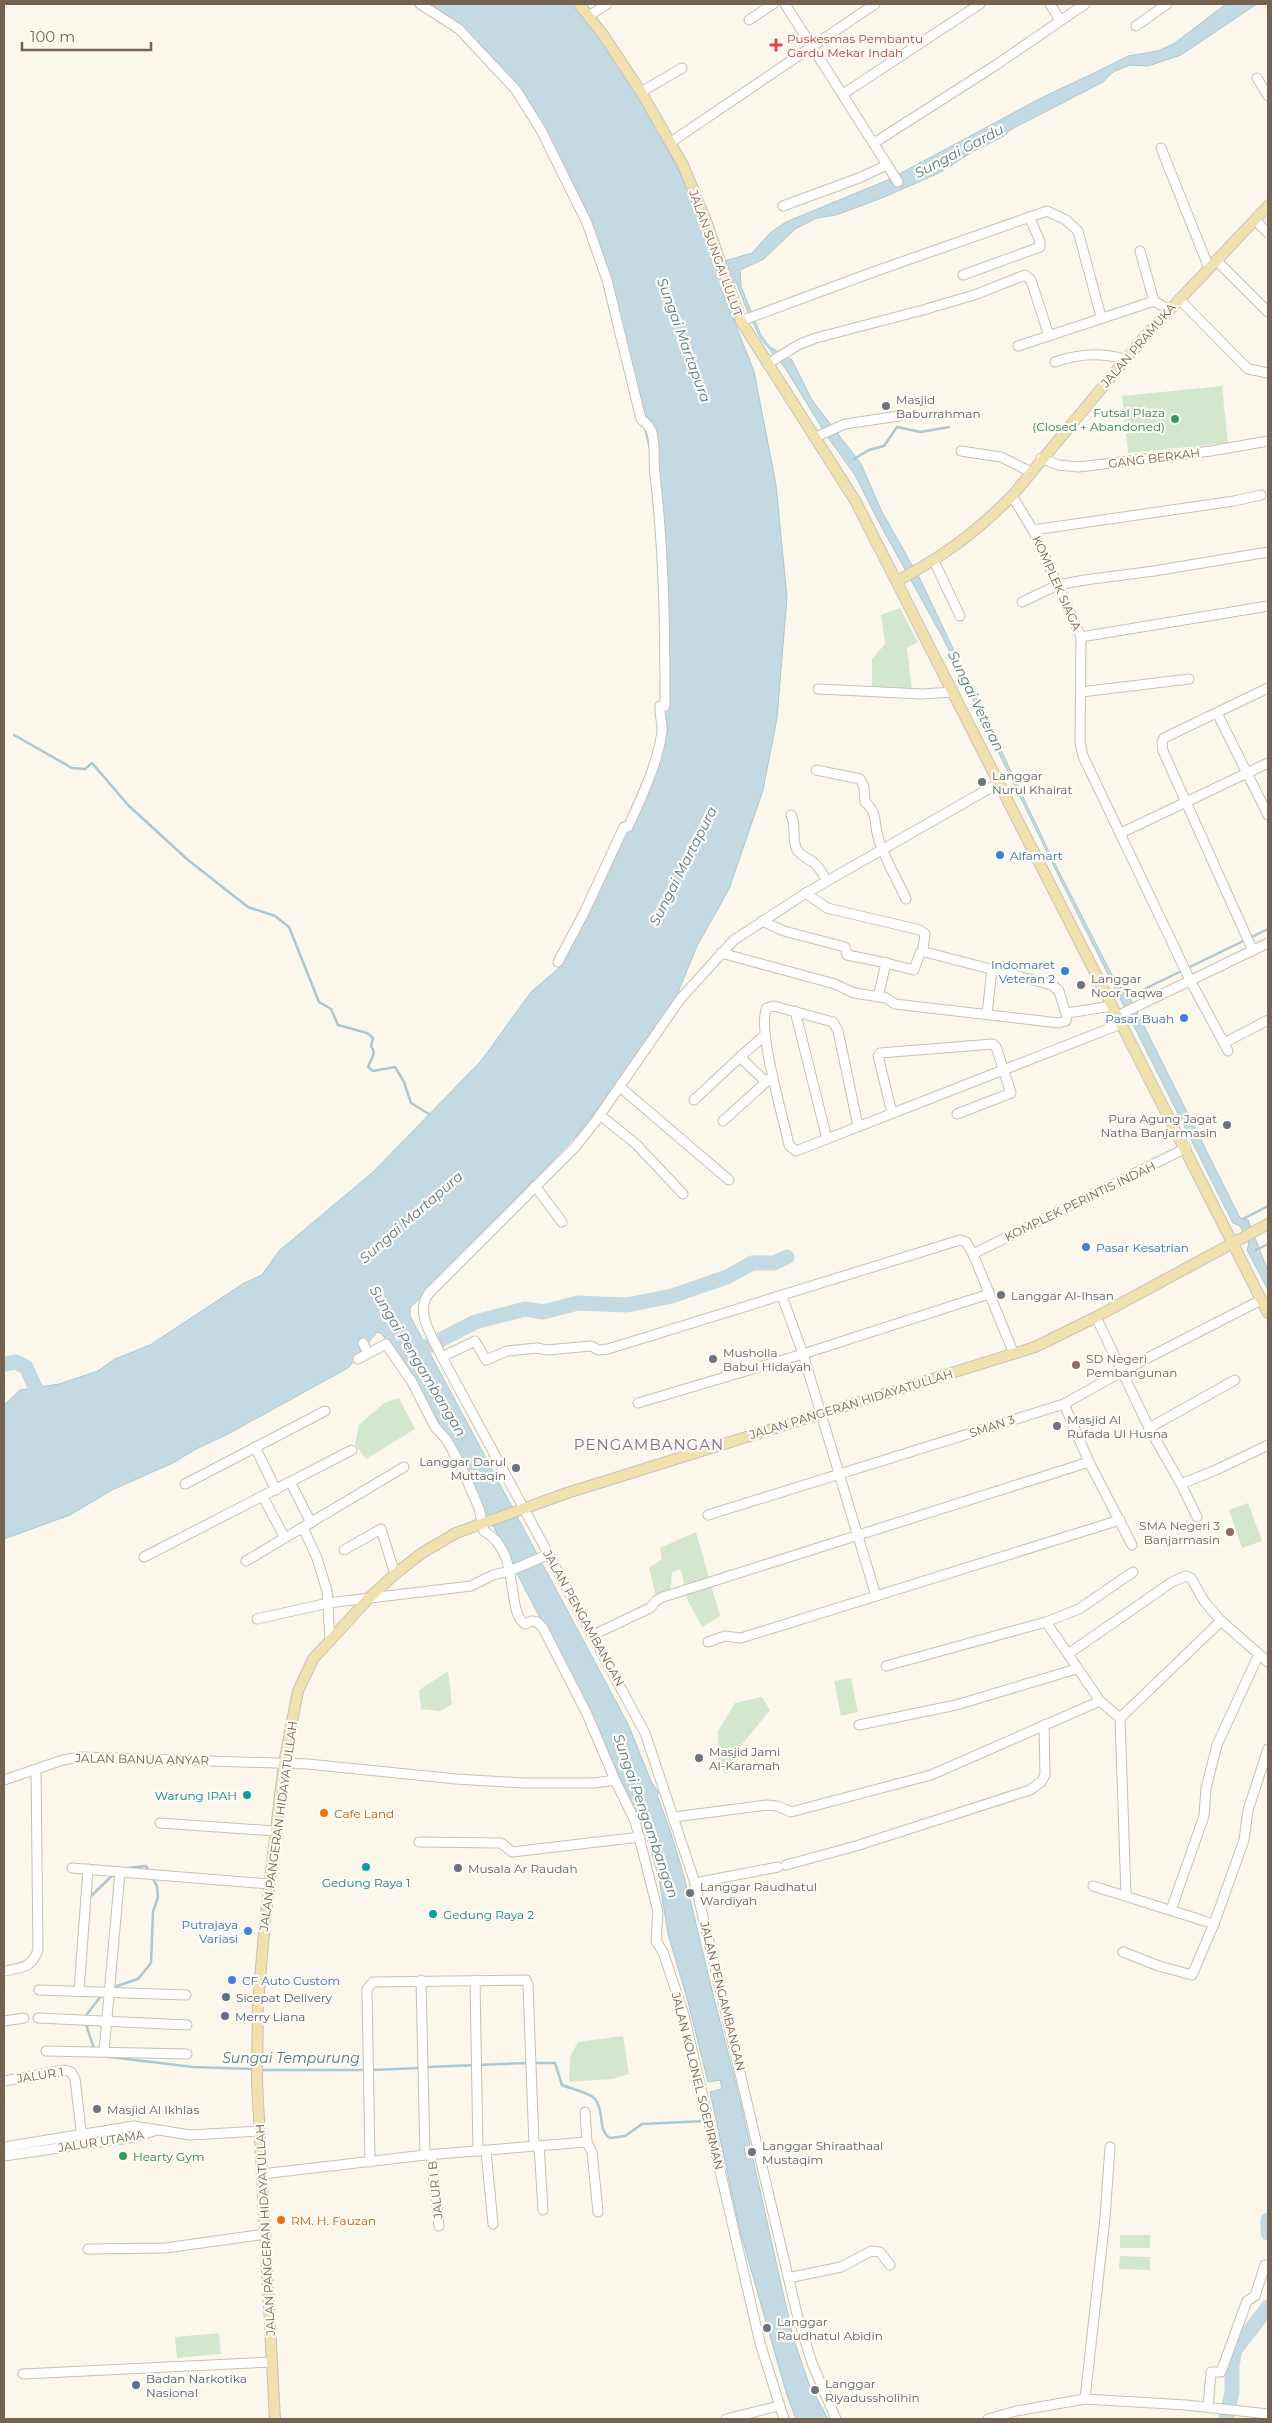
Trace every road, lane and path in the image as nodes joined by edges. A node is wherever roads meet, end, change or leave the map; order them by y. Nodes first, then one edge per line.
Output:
1 (420, 4) edge
2 (579, 4) edge
3 (606, 4) edge
4 (773, 4) edge
5 (785, 4) edge
6 (875, 4) edge
7 (980, 4) edge
8 (1050, 4) edge
9 (1085, 4) edge
10 (1162, 5) edge
11 (588, 16) junction
12 (749, 20) dead end
13 (1060, 20) junction
14 (1136, 26) dead end
15 (811, 46) junction
16 (682, 68) dead end
17 (1257, 78) dead end
18 (641, 92) junction
19 (843, 94) junction
20 (1268, 96) edge
21 (671, 142) junction
22 (874, 144) junction
23 (1161, 148) dead end
24 (887, 165) junction
25 (898, 182) dead end
26 (783, 206) dead end
27 (1268, 206) edge
28 (1030, 217) junction
29 (1255, 220) junction
30 (1268, 233) edge
31 (1140, 251) dead end
32 (1213, 264) junction
33 (963, 276) dead end
34 (1179, 299) junction
35 (1154, 301) junction
36 (1169, 310) junction
37 (1268, 312) edge
38 (1101, 317) junction
39 (747, 318) junction
40 (1049, 336) junction
41 (1018, 346) dead end
42 (1126, 359) junction
43 (771, 362) junction
44 (1055, 362) dead end
45 (1268, 373) edge
46 (899, 416) dead end
47 (819, 435) junction
48 (1268, 441) edge
49 (961, 451) dead end
50 (1041, 458) junction
51 (1031, 472) junction
52 (1261, 495) dead end
53 (1012, 496) junction
54 (1033, 530) junction
55 (1268, 552) edge
56 (934, 561) junction
57 (897, 582) junction
58 (1058, 585) junction
59 (1022, 602) dead end
60 (1268, 606) edge
61 (960, 616) dead end
62 (1081, 637) junction
63 (1189, 679) dead end
64 (1268, 688) edge
65 (818, 689) dead end
66 (953, 692) junction
67 (1080, 692) junction
68 (1217, 713) junction
69 (1268, 763) edge
70 (816, 770) dead end
71 (1248, 772) junction
72 (999, 783) junction
73 (1186, 802) junction
74 (791, 815) dead end
75 (1268, 815) edge
76 (1121, 833) junction
77 (883, 849) junction
78 (827, 881) junction
79 (806, 893) junction
80 (906, 898) dead end
81 (762, 921) junction
82 (1249, 943) junction
83 (1268, 943) edge
84 (924, 950) junction
85 (720, 953) junction
86 (558, 962) dead end
87 (887, 963) junction
88 (992, 969) junction
89 (1188, 976) junction
90 (878, 997) junction
91 (795, 1011) junction
92 (987, 1014) junction
93 (1066, 1014) junction
94 (1119, 1015) junction
95 (1268, 1020) edge
96 (764, 1036) junction
97 (740, 1057) junction
98 (1003, 1070) junction
99 (770, 1079) junction
100 (620, 1087) junction
101 (694, 1100) dead end
102 (892, 1113) junction
103 (957, 1114) dead end
104 (600, 1115) junction
105 (723, 1121) dead end
106 (858, 1126) junction
107 (827, 1139) junction
108 (1186, 1148) junction
109 (729, 1180) dead end
110 (535, 1186) junction
111 (683, 1194) dead end
112 (562, 1222) dead end
113 (1268, 1224) edge
114 (1232, 1244) junction
115 (973, 1254) junction
116 (989, 1294) junction
117 (782, 1296) junction
118 (1261, 1300) junction
119 (1268, 1313) edge
120 (1096, 1317) junction
121 (363, 1343) dead end
122 (368, 1353) junction
123 (802, 1354) junction
124 (1014, 1354) junction
125 (442, 1356) junction
126 (358, 1359) dead end
127 (1121, 1371) junction
128 (1235, 1380) dead end
129 (638, 1403) dead end
130 (1064, 1404) junction
131 (324, 1411) dead end
132 (821, 1414) junction
133 (1150, 1428) junction
134 (1268, 1445) edge
135 (255, 1448) junction
136 (352, 1450) dead end
137 (1089, 1462) junction
138 (404, 1467) dead end
139 (840, 1474) junction
140 (291, 1483) junction
141 (185, 1484) dead end
142 (1181, 1484) junction
143 (276, 1490) junction
144 (263, 1497) junction
145 (521, 1510) junction
146 (708, 1515) dead end
147 (1197, 1517) dead end
148 (1120, 1520) junction
149 (485, 1522) junction
150 (307, 1526) junction
151 (858, 1535) junction
152 (284, 1538) junction
153 (1132, 1545) dead end
154 (344, 1550) dead end
155 (545, 1556) junction
156 (144, 1558) dead end
157 (246, 1561) dead end
158 (512, 1570) junction
159 (1133, 1572) dead end
160 (395, 1574) junction
161 (876, 1596) junction
162 (369, 1598) junction
163 (328, 1603) junction
164 (257, 1619) dead end
165 (1221, 1621) junction
166 (1046, 1622) junction
167 (593, 1635) junction
168 (330, 1640) junction
169 (708, 1642) dead end
170 (1068, 1654) junction
171 (1258, 1656) junction
172 (1268, 1662) edge
173 (886, 1666) dead end
174 (1076, 1669) junction
175 (1100, 1701) junction
176 (1120, 1718) junction
177 (859, 1725) dead end
178 (1044, 1725) junction
179 (1268, 1748) edge
180 (284, 1763) junction
181 (36, 1769) junction
182 (4, 1780) edge
183 (615, 1780) junction
184 (674, 1817) junction
185 (160, 1823) dead end
186 (275, 1831) junction
187 (640, 1837) junction
188 (420, 1842) dead end
189 (72, 1868) dead end
190 (88, 1869) junction
191 (120, 1872) junction
192 (695, 1883) junction
193 (269, 1884) junction
194 (1093, 1886) dead end
195 (1126, 1895) junction
196 (1171, 1910) junction
197 (1214, 1924) junction
198 (1123, 1952) dead end
199 (4, 1971) edge
200 (421, 1980) junction
201 (476, 1980) junction
202 (39, 1990) dead end
203 (79, 1991) junction
204 (108, 1992) junction
205 (186, 1995) dead end
206 (24, 2018) dead end
207 (38, 2018) dead end
208 (4, 2021) edge
209 (106, 2021) junction
210 (188, 2025) dead end
211 (46, 2051) dead end
212 (104, 2052) junction
213 (187, 2054) dead end
214 (4, 2081) edge
215 (585, 2112) dead end
216 (259, 2131) junction
217 (83, 2140) junction
218 (586, 2142) junction
219 (536, 2145) junction
220 (4, 2147) edge
221 (1110, 2147) dead end
222 (482, 2151) junction
223 (428, 2155) junction
224 (4, 2156) edge
225 (370, 2162) junction
226 (262, 2174) junction
227 (543, 2210) dead end
228 (598, 2212) dead end
229 (492, 2224) dead end
230 (439, 2226) dead end
231 (266, 2234) junction
232 (88, 2249) dead end
233 (890, 2265) dead end
234 (1265, 2265) dead end
235 (788, 2278) junction
236 (272, 2362) junction
237 (23, 2374) dead end
238 (1085, 2399) junction
239 (779, 2406) junction
240 (1208, 2407) junction
241 (1268, 2414) edge
242 (1251, 2415) edge
243 (275, 2419) edge
244 (726, 2419) edge
245 (784, 2419) edge
246 (836, 2419) edge
247 (988, 2419) edge

1 - 86 street
2 - 11 main road, JALAN SUNGAI LULUT
3 - 11 street
4 - 12 street
5 - 15 street
6 - 15 street
7 - 19 street
8 - 13 street
9 - 13 street
10 - 14 street
11 - 18 main road, JALAN SUNGAI LULUT
13 - 22 street
15 - 19 street
15 - 21 street
16 - 18 street
17 - 20 street
18 - 21 main road, JALAN SUNGAI LULUT
19 - 22 street
21 - 39 main road, JALAN SUNGAI LULUT
22 - 24 street
23 - 32 street
24 - 25 street
24 - 26 street
27 - 29 main road, JALAN PRAMUKA
28 - 33 street
28 - 38 street
28 - 39 street
29 - 30 street
29 - 32 main road, JALAN PRAMUKA
31 - 35 street
32 - 34 main road, JALAN PRAMUKA
32 - 37 street
34 - 36 main road, JALAN PRAMUKA
34 - 45 street
35 - 36 street
35 - 38 street
36 - 42 main road, JALAN PRAMUKA
38 - 40 street
39 - 43 main road, JALAN SUNGAI LULUT
40 - 41 street
40 - 43 street
42 - 44 street
42 - 50 main road, JALAN PRAMUKA
43 - 47 main road, JALAN SUNGAI LULUT
46 - 47 street
47 - 57 main road, JALAN SUNGAI LULUT
48 - 50 street, GANG BERKAH
49 - 51 street
50 - 51 main road, JALAN PRAMUKA
51 - 53 main road, JALAN PRAMUKA
52 - 54 street
53 - 54 street, KOMPLEK SIAGA
53 - 56 main road, JALAN PRAMUKA
54 - 58 street, KOMPLEK SIAGA
55 - 58 street
56 - 57 main road, JALAN PRAMUKA
56 - 61 street
57 - 66 main road, JALAN SUNGAI LULUT
58 - 59 street
58 - 62 street, KOMPLEK SIAGA
60 - 62 street
62 - 67 street, KOMPLEK SIAGA
63 - 67 street
64 - 68 street
65 - 66 street
66 - 72 main road, JALAN SUNGAI LULUT
67 - 76 street, KOMPLEK SIAGA
68 - 71 street
68 - 73 street
69 - 71 street
70 - 77 street
71 - 73 street
71 - 75 street
72 - 77 street
72 - 94 main road, JALAN SUNGAI LULUT
73 - 76 street
73 - 82 street
74 - 78 street
76 - 89 street, KOMPLEK SIAGA
77 - 78 street
77 - 80 street
78 - 79 street
79 - 81 street
79 - 84 street
81 - 85 street
81 - 87 street
82 - 83 street
82 - 89 street
84 - 87 street
84 - 88 street
85 - 90 street
85 - 100 street
87 - 90 street
88 - 92 street
88 - 93 street
89 - 94 street
89 - 95 street, KOMPLEK SIAGA
90 - 92 street
91 - 96 street
91 - 106 street
91 - 107 street
92 - 93 street
93 - 94 street
94 - 98 street
94 - 108 main road, JALAN SUNGAI LULUT
96 - 97 street
96 - 99 street
97 - 99 street
97 - 101 street
98 - 102 street
98 - 102 street
98 - 103 street
99 - 105 street
99 - 107 street
100 - 104 street
100 - 109 street
102 - 106 street
104 - 110 street
104 - 111 street
106 - 107 street
108 - 114 main road, JALAN SUNGAI LULUT
108 - 115 street, KOMPLEK PERINTIS INDAH
110 - 112 street
110 - 125 street, JALAN PENGAMBANGAN
113 - 114 main road, JALAN PANGERAN HIDAYATULLAH
114 - 118 main road, JALAN SUNGAI LULUT
114 - 120 main road, JALAN PANGERAN HIDAYATULLAH
115 - 116 street
115 - 117 street
116 - 123 street
116 - 124 street
117 - 123 street
117 - 125 street
118 - 119 main road, JALAN SUNGAI LULUT
118 - 127 street, SMAN 3
120 - 124 main road, JALAN PANGERAN HIDAYATULLAH
120 - 127 street
121 - 122 street
122 - 126 street
122 - 149 street
123 - 129 street
123 - 132 street
124 - 132 main road, JALAN PANGERAN HIDAYATULLAH
125 - 145 street, JALAN PENGAMBANGAN
127 - 130 street, SMAN 3
127 - 133 street
128 - 133 street
130 - 137 street
130 - 139 street, SMAN 3
131 - 135 street
132 - 139 street
132 - 145 main road, JALAN PANGERAN HIDAYATULLAH
133 - 142 street
134 - 142 street
135 - 141 street
135 - 143 street
136 - 140 street
137 - 148 street
137 - 151 street
138 - 150 street
139 - 146 street, SMAN 3
139 - 151 street
140 - 143 street
140 - 150 street
142 - 147 street
143 - 144 street
144 - 152 street
144 - 156 street
145 - 149 main road, JALAN PANGERAN HIDAYATULLAH
145 - 155 street, JALAN PENGAMBANGAN
148 - 153 street
148 - 161 street
149 - 158 street, JALAN KOLONEL SOEPIRMAN
149 - 160 main road, JALAN PANGERAN HIDAYATULLAH
150 - 152 street
150 - 163 street
151 - 161 street
151 - 167 street
152 - 157 street
154 - 160 street
155 - 158 street
155 - 167 street, JALAN PENGAMBANGAN
158 - 162 street
158 - 183 street, JALAN KOLONEL SOEPIRMAN
159 - 166 street
160 - 162 main road, JALAN PANGERAN HIDAYATULLAH
161 - 169 street
162 - 163 street
162 - 168 main road, JALAN PANGERAN HIDAYATULLAH
163 - 164 street
163 - 168 street
165 - 170 street
165 - 171 street
165 - 176 street
166 - 170 street
166 - 173 street
167 - 184 street, JALAN PENGAMBANGAN
168 - 180 main road, JALAN PANGERAN HIDAYATULLAH
170 - 174 street
171 - 172 street
171 - 196 street
174 - 175 street
174 - 177 street
175 - 176 street
175 - 178 street
176 - 195 street
178 - 184 street
178 - 192 street
179 - 197 street
180 - 181 street, JALAN BANUA ANYAR
180 - 183 street, JALAN BANUA ANYAR
180 - 186 main road, JALAN PANGERAN HIDAYATULLAH
181 - 182 street, JALAN BANUA ANYAR
181 - 199 street
183 - 187 street, JALAN KOLONEL SOEPIRMAN
184 - 192 street, JALAN PENGAMBANGAN
185 - 186 street
186 - 193 main road, JALAN PANGERAN HIDAYATULLAH
187 - 188 street
187 - 239 street, JALAN KOLONEL SOEPIRMAN
189 - 190 street
190 - 191 street
190 - 203 street
191 - 193 street
191 - 204 street
192 - 235 street, JALAN PENGAMBANGAN
193 - 216 main road, JALAN PANGERAN HIDAYATULLAH
194 - 195 street
195 - 196 street
196 - 197 street
197 - 198 street
200 - 201 street
200 - 223 street, JALUR I B
200 - 225 street
201 - 219 street
201 - 222 street
202 - 203 street
203 - 204 street
204 - 205 street
204 - 209 street
206 - 208 street
207 - 209 street
209 - 210 street
209 - 212 street
211 - 212 street
212 - 213 street
214 - 217 street, JALUR 1
215 - 218 street
216 - 217 street, JALUR UTAMA
216 - 226 main road, JALAN PANGERAN HIDAYATULLAH
217 - 220 street, JALUR UTAMA
217 - 224 street, JALUR UTAMA
218 - 219 street
218 - 228 street
219 - 222 street
219 - 227 street
221 - 238 street
222 - 223 street
222 - 229 street
223 - 225 street
223 - 230 street, JALUR I B
225 - 226 street
226 - 231 main road, JALAN PANGERAN HIDAYATULLAH
231 - 232 street
231 - 236 main road, JALAN PANGERAN HIDAYATULLAH
233 - 235 street
234 - 240 street
235 - 246 street, JALAN PENGAMBANGAN
236 - 237 street
236 - 243 main road, JALAN PANGERAN HIDAYATULLAH
238 - 240 street
238 - 247 street
239 - 244 street
239 - 245 street, JALAN KOLONEL SOEPIRMAN
240 - 242 street
241 - 242 street

